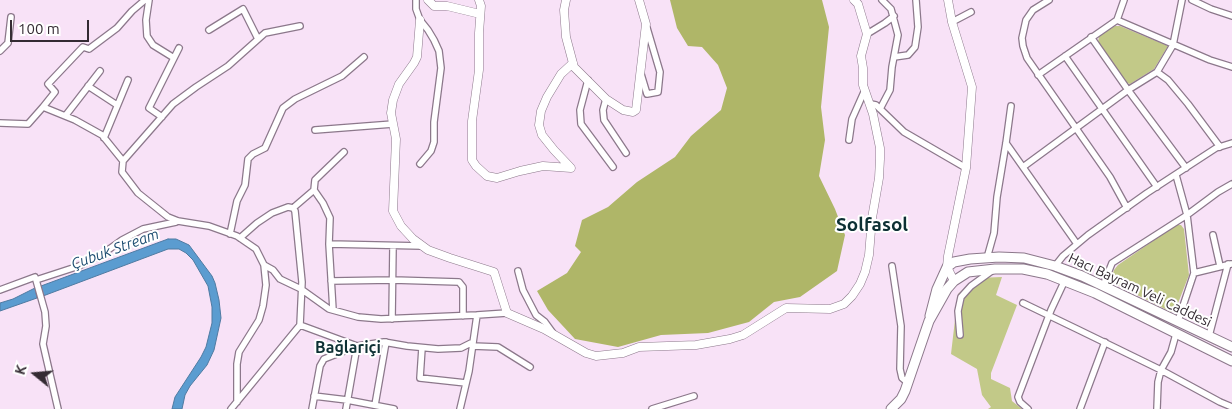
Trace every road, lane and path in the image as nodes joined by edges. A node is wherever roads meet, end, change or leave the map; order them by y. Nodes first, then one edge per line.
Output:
1 (145, 0) edge
2 (149, 0) edge
3 (416, 0) edge
4 (428, 0) edge
5 (479, 0) edge
6 (566, 0) edge
7 (639, 0) edge
8 (854, 0) edge
9 (882, 0) edge
10 (916, 0) edge
11 (948, 0) edge
12 (1049, 0) edge
13 (1124, 0) edge
14 (1182, 0) edge
15 (1192, 0) edge
16 (971, 12) dead end
17 (480, 14) junction
18 (894, 16) junction
19 (1232, 16) edge
20 (11, 17) dead end
21 (420, 20) junction
22 (1116, 20) junction
23 (952, 22) junction
24 (646, 24) junction
25 (300, 26) dead end
26 (209, 30) dead end
27 (867, 34) junction
28 (1091, 37) junction
29 (258, 39) junction
30 (1173, 45) junction
31 (179, 48) dead end
32 (0, 51) edge
33 (1065, 56) junction
34 (364, 57) dead end
35 (894, 57) junction
36 (174, 58) junction
37 (573, 63) junction
38 (1232, 67) edge
39 (640, 69) junction
40 (100, 71) dead end
41 (1157, 72) junction
42 (1038, 75) junction
43 (128, 80) dead end
44 (588, 80) junction
45 (88, 86) junction
46 (1128, 90) junction
47 (864, 92) junction
48 (606, 99) junction
49 (871, 104) junction
50 (117, 105) junction
51 (1010, 106) dead end
52 (43, 107) junction
53 (1102, 108) junction
54 (880, 109) junction
55 (66, 115) junction
56 (162, 117) junction
57 (0, 123) edge
58 (393, 124) junction
59 (1076, 127) junction
60 (315, 130) dead end
61 (104, 138) junction
62 (849, 140) dead end
63 (1232, 142) edge
64 (1006, 143) junction
65 (1220, 147) junction
66 (344, 152) dead end
67 (626, 153) dead end
68 (123, 161) junction
69 (420, 164) dead end
70 (612, 167) dead end
71 (1023, 167) junction
72 (966, 168) junction
73 (1186, 168) junction
74 (1176, 175) junction
75 (1232, 184) edge
76 (1157, 187) junction
77 (314, 190) junction
78 (293, 208) junction
79 (1127, 208) junction
80 (1187, 215) junction
81 (178, 221) junction
82 (230, 234) junction
83 (1213, 235) dead end
84 (240, 238) junction
85 (329, 244) junction
86 (1078, 244) junction
87 (393, 246) junction
88 (423, 246) junction
89 (987, 258) junction
90 (1230, 264) edge
91 (264, 265) junction
92 (892, 266) dead end
93 (1055, 266) junction
94 (1220, 266) junction
95 (947, 267) junction
96 (995, 269) junction
97 (518, 271) dead end
98 (1194, 273) junction
99 (36, 280) junction
100 (393, 280) junction
101 (1065, 280) junction
102 (331, 281) junction
103 (954, 281) junction
104 (1103, 286) junction
105 (301, 289) junction
106 (0, 290) edge
107 (1023, 303) dead end
108 (333, 310) junction
109 (507, 313) junction
110 (477, 315) junction
111 (463, 316) junction
112 (1049, 316) junction
113 (392, 319) junction
114 (929, 321) junction
115 (1178, 321) junction
116 (300, 325) junction
117 (1176, 334) junction
118 (554, 335) junction
119 (960, 335) dead end
120 (1209, 336) junction
121 (386, 342) junction
122 (1105, 342) junction
123 (473, 344) junction
124 (357, 346) junction
125 (1232, 347) edge
126 (422, 348) junction
127 (1232, 361) edge
128 (530, 367) dead end
129 (1161, 370) junction
130 (466, 383) junction
131 (908, 383) junction
132 (314, 396) junction
133 (694, 396) dead end
134 (347, 400) junction
135 (237, 402) junction
136 (375, 405) junction
137 (1232, 407) edge
138 (58, 409) edge
139 (231, 409) edge
140 (312, 409) edge
141 (346, 409) edge
142 (394, 409) edge
143 (460, 409) edge
144 (652, 409) edge
145 (892, 409) edge
146 (1028, 409) edge
147 (1080, 409) edge
148 (1156, 409) edge

1 - 52 street
2 - 36 street
3 - 21 street
4 - 17 street
5 - 17 street
6 - 37 street
7 - 24 street
8 - 27 street
9 - 18 street
10 - 35 street
11 - 23 street
12 - 42 street
13 - 22 street
14 - 30 street
15 - 19 street
16 - 23 street
17 - 37 street
18 - 27 street
18 - 35 street
20 - 32 street
21 - 58 street
21 - 69 street
22 - 28 street
22 - 30 street
23 - 72 street
24 - 39 street
24 - 39 street
25 - 29 street
26 - 29 street
27 - 47 street
28 - 33 street
28 - 46 street
29 - 56 street
30 - 38 street
30 - 41 street
31 - 36 street
33 - 42 street
33 - 53 street
34 - 82 street
35 - 54 street
36 - 56 street
37 - 44 street
39 - 48 street
40 - 45 street
41 - 46 street
41 - 65 street
42 - 59 street
43 - 50 street
44 - 48 street
44 - 70 street
45 - 50 street
45 - 55 street
46 - 53 street
46 - 73 street
47 - 49 street
47 - 62 street
48 - 67 street
49 - 54 street
49 - 118 street
50 - 61 street
51 - 64 street
52 - 55 street
52 - 57 street
53 - 59 street
53 - 76 street
54 - 72 street
55 - 61 street
56 - 68 street
58 - 60 street
58 - 88 street
59 - 71 street
59 - 79 street
61 - 68 street
63 - 65 street
64 - 71 street
64 - 89 street
65 - 73 street
66 - 77 street
68 - 81 street
71 - 86 street
72 - 95 street
73 - 74 street
74 - 76 street
74 - 80 street
75 - 80 street
76 - 79 street
77 - 78 street
77 - 85 street
78 - 84 street
78 - 105 street
79 - 86 street
80 - 98 street
80 - 104 street
81 - 82 street
81 - 99 street
82 - 84 street
83 - 94 street
84 - 91 street
85 - 87 street
85 - 102 street
86 - 93 street
87 - 88 street
87 - 100 street
88 - 109 street
89 - 93 main road, Hacı Bayram Veli Caddesi
89 - 95 main road, Hacı Bayram Veli Caddesi
90 - 94 street
90 - 120 street
91 - 105 street
91 - 135 street
92 - 131 street
93 - 104 main road, Hacı Bayram Veli Caddesi
94 - 98 street
95 - 103 street
95 - 114 main road
96 - 101 main road
96 - 103 main road
96 - 119 street
97 - 118 street
98 - 115 street
99 - 106 street
99 - 138 street
100 - 102 street
100 - 111 street
100 - 113 street
101 - 112 street
101 - 117 main road
102 - 108 street
103 - 114 main road
104 - 115 main road, Hacı Bayram Veli Caddesi
105 - 108 street
105 - 116 street
107 - 112 street
108 - 113 street
109 - 110 street
109 - 118 street
110 - 111 street
110 - 123 street
111 - 113 street
112 - 122 street
112 - 146 street
114 - 131 main road
115 - 120 main road, Hacı Bayram Veli Caddesi
116 - 124 street
116 - 135 street
117 - 127 main road
117 - 129 street
120 - 125 main road, Hacı Bayram Veli Caddesi
121 - 124 street
121 - 126 street
121 - 136 street
122 - 129 street
122 - 147 street
123 - 126 street
123 - 128 street
123 - 130 street
124 - 132 street
124 - 134 street
126 - 130 street
129 - 137 street
129 - 148 street
130 - 143 street
131 - 145 main road
132 - 134 street
132 - 140 street
133 - 144 street
134 - 136 street
134 - 141 street
135 - 139 street
136 - 142 street

